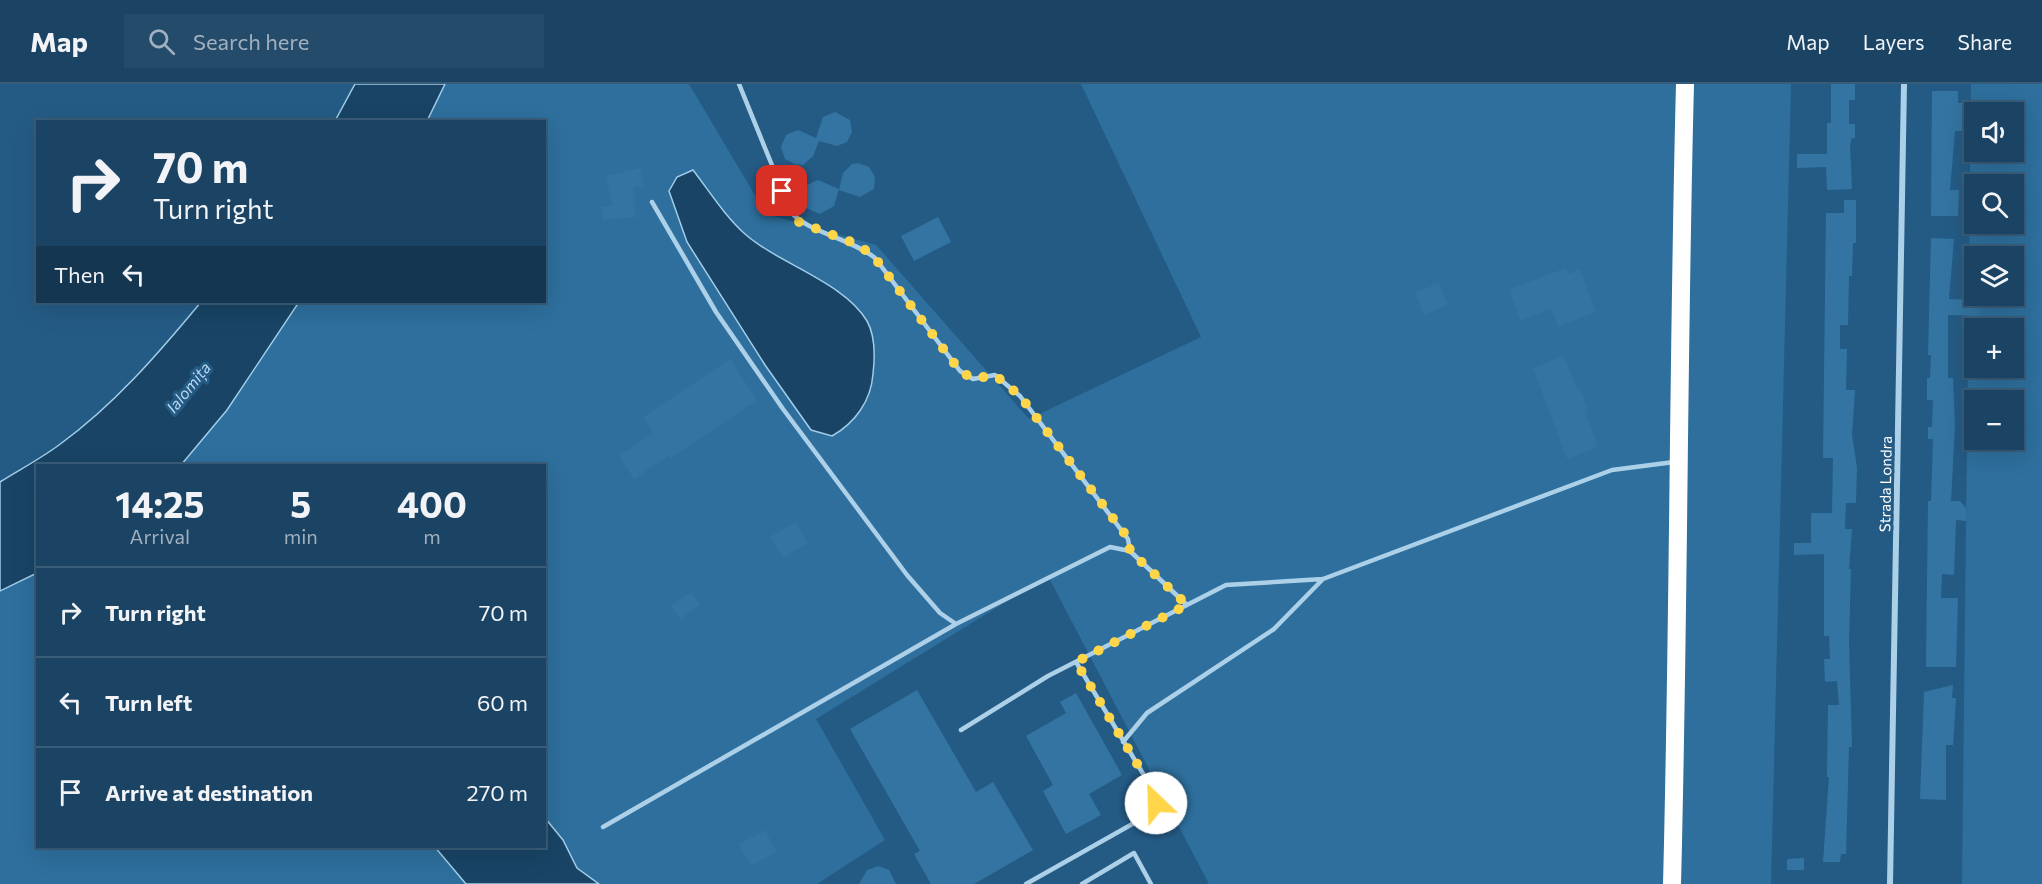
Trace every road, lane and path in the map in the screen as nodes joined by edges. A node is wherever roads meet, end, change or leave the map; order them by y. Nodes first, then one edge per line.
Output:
1 (739, 84) edge
2 (1685, 84) edge
3 (1904, 84) edge
4 (652, 202) dead end
5 (1680, 462) junction
6 (1130, 551) junction
7 (1323, 579) junction
8 (1187, 605) junction
9 (956, 624) junction
10 (1076, 662) junction
11 (961, 730) dead end
12 (1123, 742) junction
13 (603, 827) dead end
14 (1026, 884) edge
15 (1082, 884) edge
16 (1151, 884) edge
17 (1672, 884) edge
18 (1890, 884) edge

1 - 6 lane
2 - 5 highway
3 - 18 street, Strada Londra
4 - 9 lane
5 - 7 lane
5 - 17 highway
6 - 8 lane
6 - 9 lane
7 - 8 lane
7 - 12 lane
8 - 10 lane
9 - 13 lane
10 - 11 lane
10 - 12 lane
12 - 14 lane
15 - 16 lane

